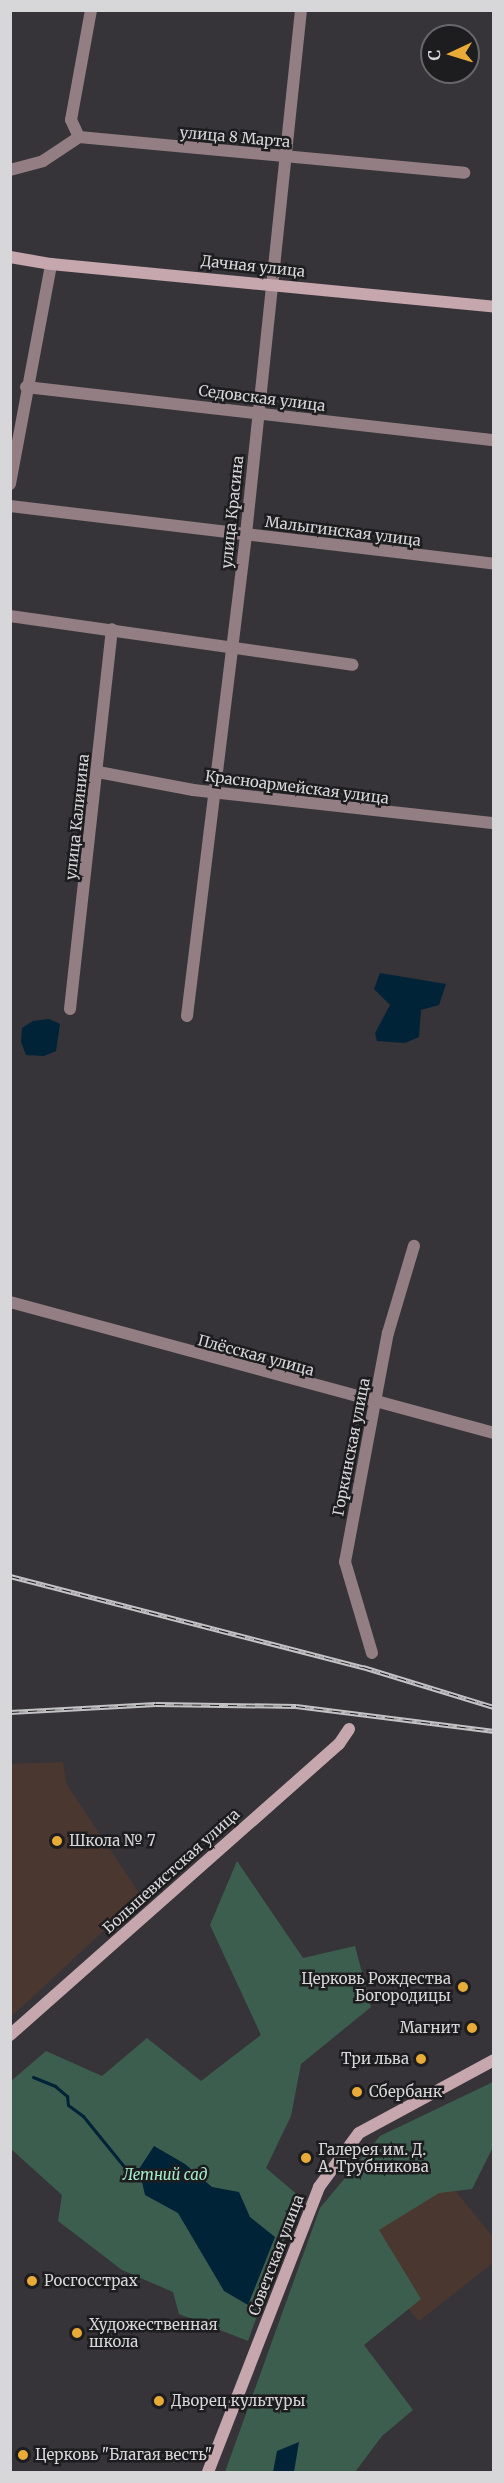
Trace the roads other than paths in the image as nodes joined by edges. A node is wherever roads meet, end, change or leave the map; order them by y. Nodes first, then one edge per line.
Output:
1 (91, 10) edge
2 (301, 10) edge
3 (79, 137) junction
4 (285, 157) junction
5 (10, 170) edge
6 (464, 173) dead end
7 (10, 257) edge
8 (51, 264) junction
9 (270, 283) junction
10 (494, 307) edge
11 (26, 387) junction
12 (256, 413) junction
13 (494, 440) edge
14 (10, 484) edge
15 (10, 506) edge
16 (246, 534) junction
17 (494, 564) edge
18 (10, 616) edge
19 (112, 629) junction
20 (230, 648) junction
21 (353, 665) dead end
22 (98, 772) junction
23 (217, 790) junction
24 (494, 823) edge
25 (70, 1009) dead end
26 (188, 1016) dead end
27 (414, 1246) dead end
28 (10, 1302) edge
29 (374, 1402) junction
30 (494, 1433) edge
31 (372, 1653) dead end
32 (349, 1729) dead end
33 (10, 2035) edge
34 (494, 2061) edge
35 (208, 2472) edge

1 - 3 street
2 - 4 street, улица Красина
3 - 4 street, улица 8 Марта
3 - 5 street
4 - 6 street, улица 8 Марта
4 - 9 street, улица Красина
7 - 8 street, Дачная улица
8 - 9 street, Дачная улица
8 - 11 street
9 - 10 street, Дачная улица
9 - 12 street, улица Красина
11 - 12 street, Седовская улица
11 - 14 street
12 - 13 street, Седовская улица
12 - 16 street, улица Красина
15 - 16 street, Малыгинская улица
16 - 17 street, Малыгинская улица
16 - 20 street, улица Красина
18 - 19 street
19 - 20 street
19 - 22 street, улица Калинина
20 - 21 street
20 - 23 street, улица Красина
22 - 23 street, Красноармейская улица
22 - 25 street, улица Калинина
23 - 24 street, Красноармейская улица
23 - 26 street, улица Красина
27 - 29 street, Горкинская улица
28 - 29 street, Плёсская улица
29 - 30 street, Плёсская улица
29 - 31 street, Горкинская улица
32 - 33 street, Большевистская улица
34 - 35 street, Советская улица

